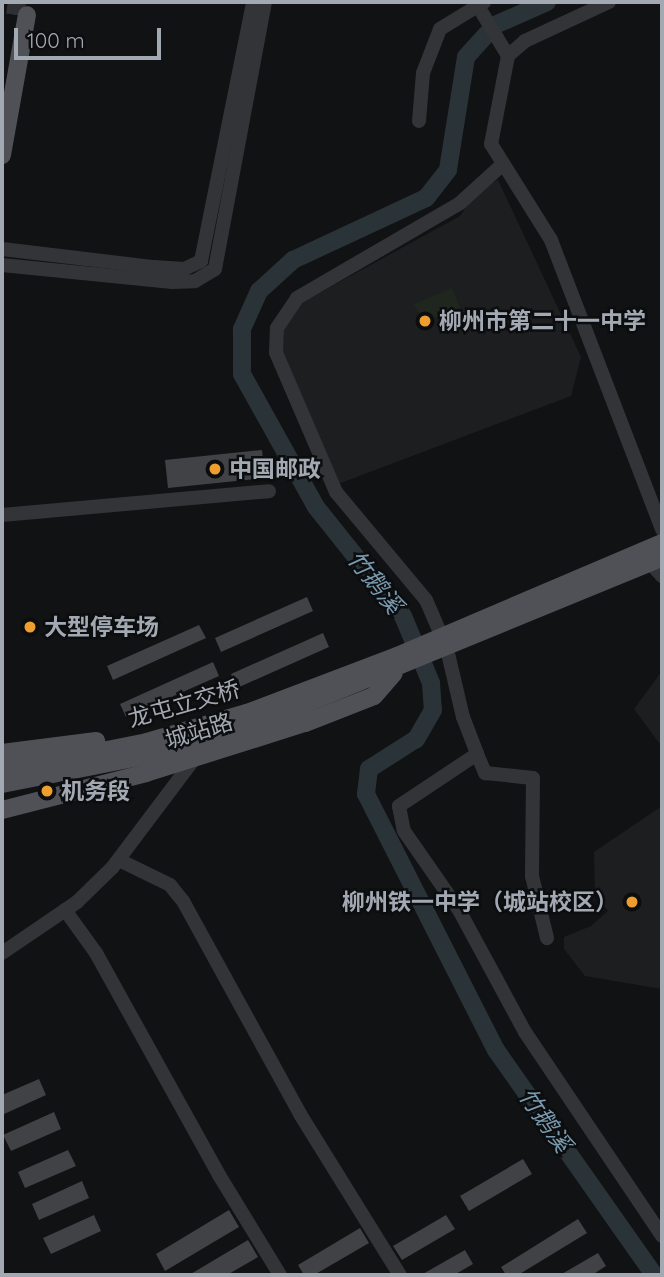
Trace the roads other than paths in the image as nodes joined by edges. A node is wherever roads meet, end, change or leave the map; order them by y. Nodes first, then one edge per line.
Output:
1 (253, 2) edge
2 (265, 2) edge
3 (609, 2) edge
4 (482, 8) edge
5 (508, 56) junction
6 (2, 89) edge
7 (419, 121) dead end
8 (2, 155) edge
9 (503, 164) junction
10 (2, 249) edge
11 (2, 265) edge
12 (269, 491) dead end
13 (2, 515) edge
14 (662, 528) edge
15 (662, 543) edge
16 (651, 558) edge
17 (662, 576) edge
18 (440, 644) junction
19 (397, 663) junction
20 (340, 686) junction
21 (2, 752) edge
22 (477, 754) junction
23 (194, 759) junction
24 (2, 771) edge
25 (2, 784) edge
26 (2, 810) edge
27 (119, 860) junction
28 (65, 910) junction
29 (547, 938) dead end
30 (2, 953) edge
31 (662, 1236) edge
32 (280, 1275) edge
33 (400, 1275) edge

1 - 10 street
2 - 11 street
3 - 5 street
4 - 5 street
4 - 7 street
5 - 9 street
6 - 8 main road
9 - 14 street
9 - 18 street
12 - 13 street
15 - 16 main road, 城站路
16 - 17 street
16 - 18 main road, 城站路
18 - 19 main road, 城站路
18 - 22 street
19 - 20 main road, 城站路
19 - 21 main road, 城站路
19 - 23 main road, 城站路
20 - 24 main road, 龙屯立交桥
20 - 25 main road, 龙屯立交桥
22 - 29 street
22 - 31 street
23 - 26 main road, 城站路
23 - 27 street
27 - 28 street
27 - 33 street
28 - 30 street
28 - 32 street

